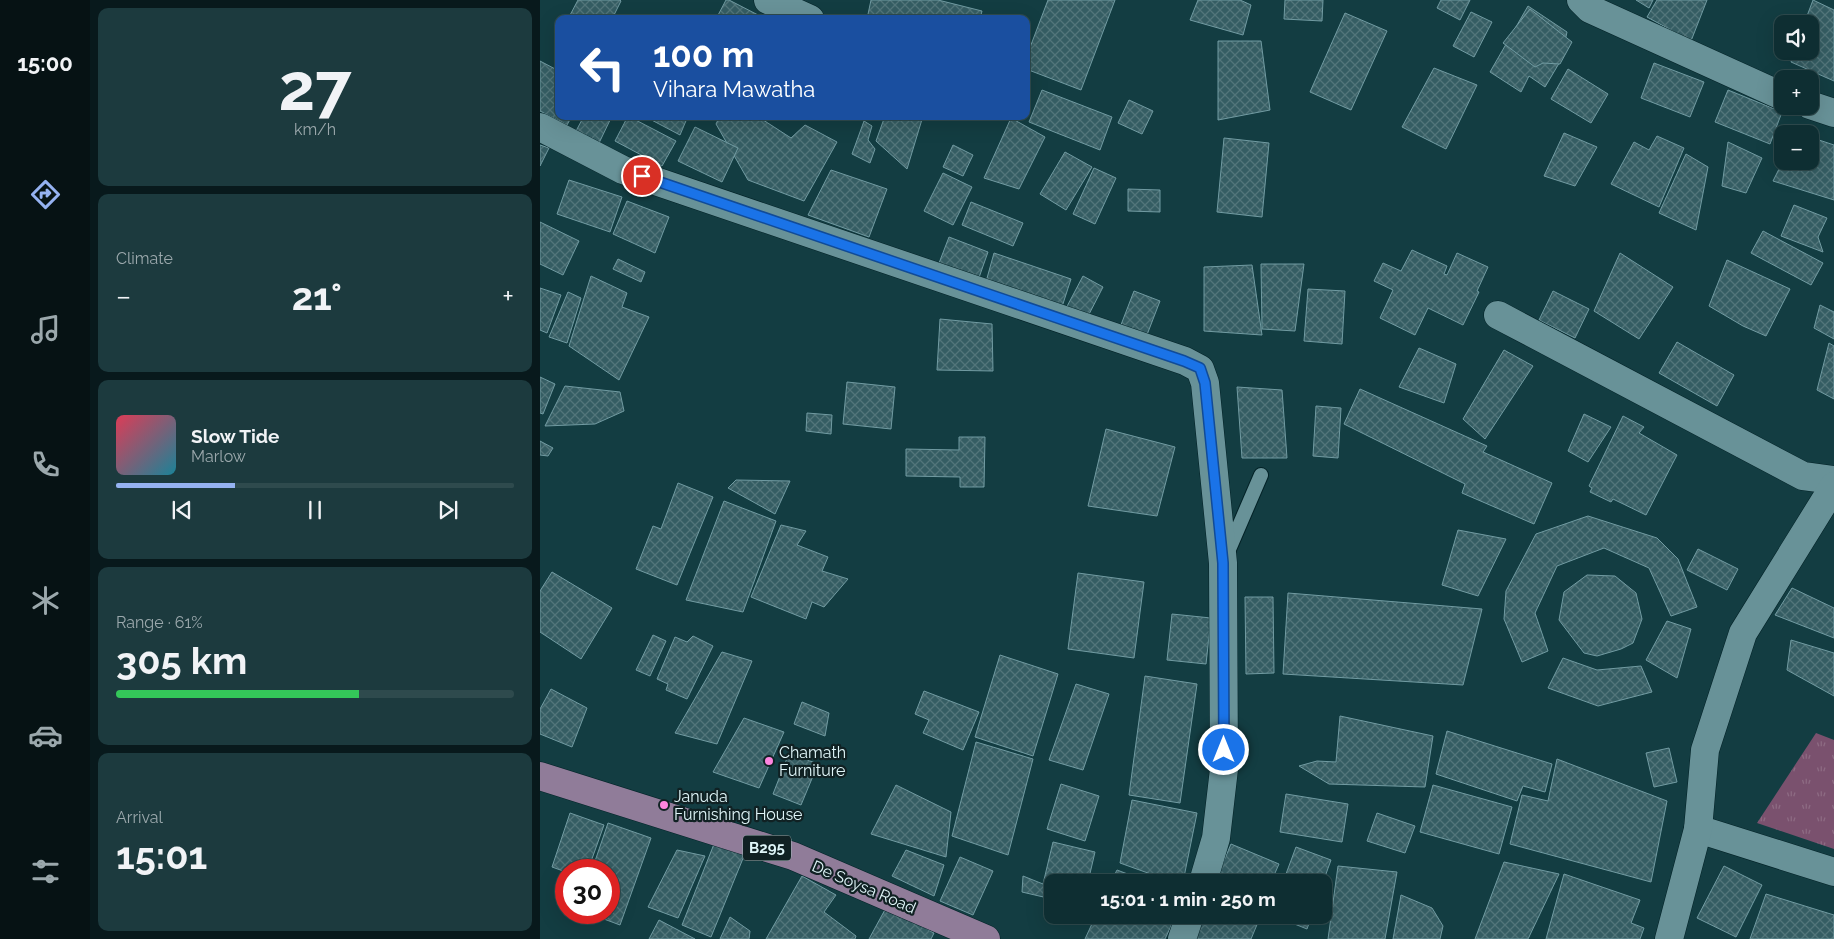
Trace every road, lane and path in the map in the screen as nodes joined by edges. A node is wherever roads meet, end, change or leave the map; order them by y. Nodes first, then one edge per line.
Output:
1 (768, 0) edge
2 (1581, 0) edge
3 (801, 15) edge
4 (1774, 92) edge
5 (1819, 108) edge
6 (1834, 113) edge
7 (540, 127) edge
8 (1498, 315) dead end
9 (1261, 475) dead end
10 (1834, 480) edge
11 (1834, 486) edge
12 (1223, 563) junction
13 (540, 776) edge
14 (1698, 829) junction
15 (1834, 872) edge
16 (1205, 874) edge
17 (1187, 924) edge
18 (986, 939) edge
19 (1182, 939) edge
20 (1669, 939) edge

1 - 3 street
2 - 4 street
5 - 6 street
7 - 12 street
8 - 10 street
9 - 12 lane
11 - 14 street
12 - 16 street
13 - 18 main road, De Soysa Road / B295
14 - 15 street
14 - 20 street
17 - 19 street

